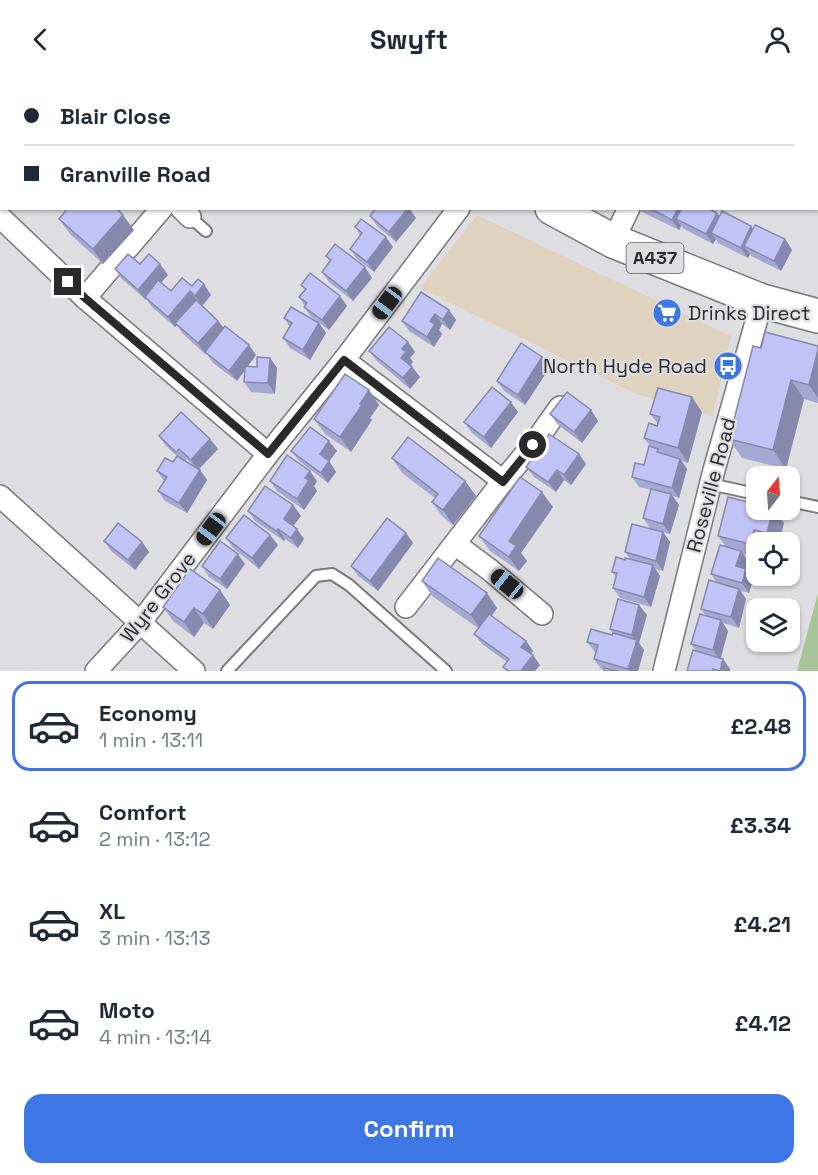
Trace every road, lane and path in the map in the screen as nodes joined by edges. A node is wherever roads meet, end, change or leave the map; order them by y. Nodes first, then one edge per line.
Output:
1 (160, 210) edge
2 (457, 210) edge
3 (556, 210) edge
4 (628, 210) edge
5 (186, 213) edge
6 (0, 217) edge
7 (206, 231) dead end
8 (613, 241) junction
9 (85, 298) junction
10 (762, 301) junction
11 (818, 316) edge
12 (344, 360) junction
13 (560, 407) edge
14 (268, 454) junction
15 (503, 482) junction
16 (710, 484) junction
17 (746, 492) edge
18 (0, 496) edge
19 (800, 503) edge
20 (818, 507) edge
21 (455, 544) junction
22 (406, 607) dead end
23 (542, 614) dead end
24 (140, 623) junction
25 (96, 671) edge
26 (194, 671) edge
27 (227, 671) edge
28 (446, 671) edge
29 (664, 671) edge

1 - 9 street
2 - 12 street, Wyre Grove
3 - 8 main road, A437
4 - 8 street
5 - 7 lane
6 - 9 street
8 - 10 main road, A437
9 - 14 street
10 - 11 main road, A437
10 - 16 street, Roseville Road
12 - 14 street, Wyre Grove
12 - 15 street
13 - 15 street
14 - 24 street, Wyre Grove
15 - 21 street
16 - 17 lane
16 - 29 street, Roseville Road
18 - 24 street
19 - 20 lane
21 - 22 street
21 - 23 street
24 - 25 street, Wyre Grove
24 - 26 street
27 - 28 lane

